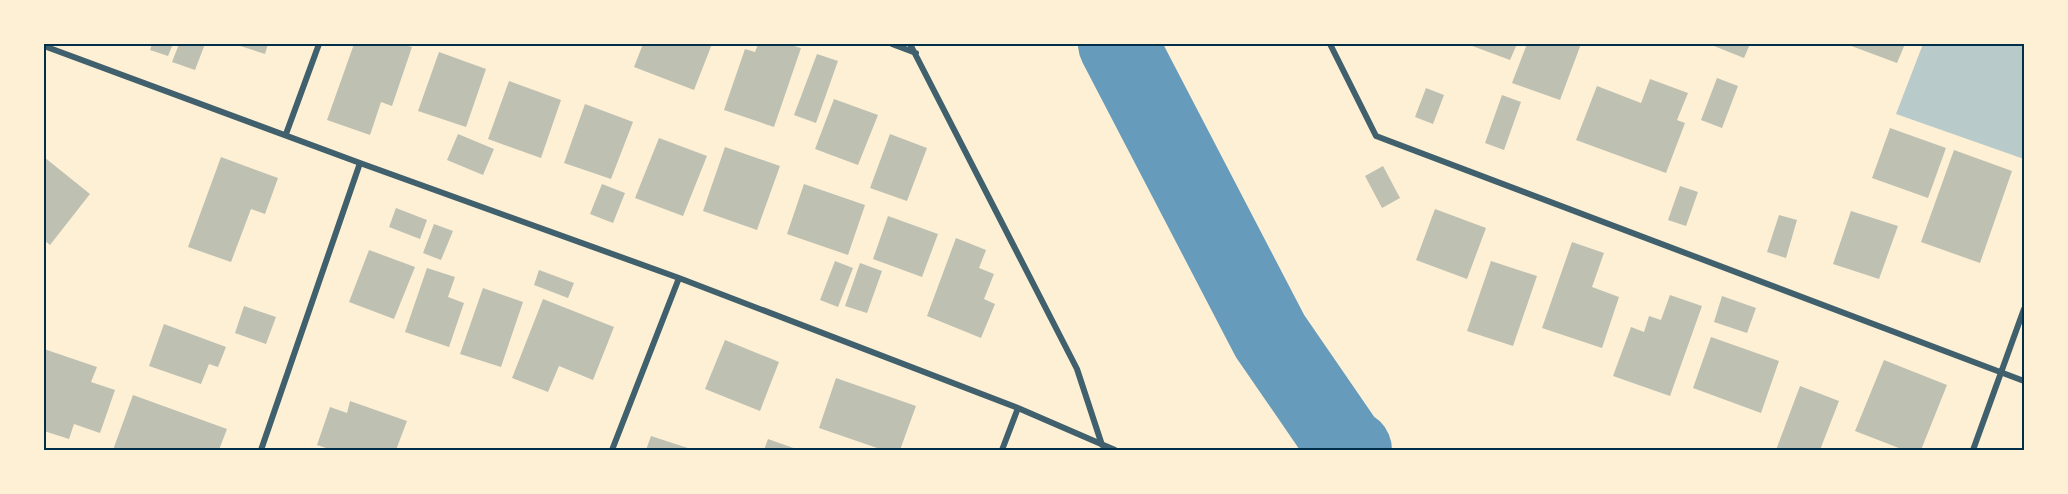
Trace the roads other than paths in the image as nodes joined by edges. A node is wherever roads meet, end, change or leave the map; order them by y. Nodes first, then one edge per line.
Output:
1 (319, 44) edge
2 (892, 44) edge
3 (910, 44) edge
4 (1330, 44) edge
5 (44, 46) edge
6 (916, 53) junction
7 (286, 134) junction
8 (360, 163) junction
9 (679, 278) junction
10 (2025, 309) edge
11 (2001, 373) junction
12 (2025, 381) edge
13 (1018, 408) junction
14 (1102, 445) junction
15 (261, 450) edge
16 (612, 450) edge
17 (1002, 450) edge
18 (1115, 450) edge
19 (1973, 450) edge

1 - 7 street
2 - 6 street
3 - 6 street
4 - 11 street
5 - 7 street
6 - 14 street
7 - 8 street
8 - 9 street
8 - 15 street
9 - 13 street
9 - 16 street
10 - 11 street
11 - 12 street
11 - 19 street
13 - 14 street
13 - 17 street
14 - 18 street

